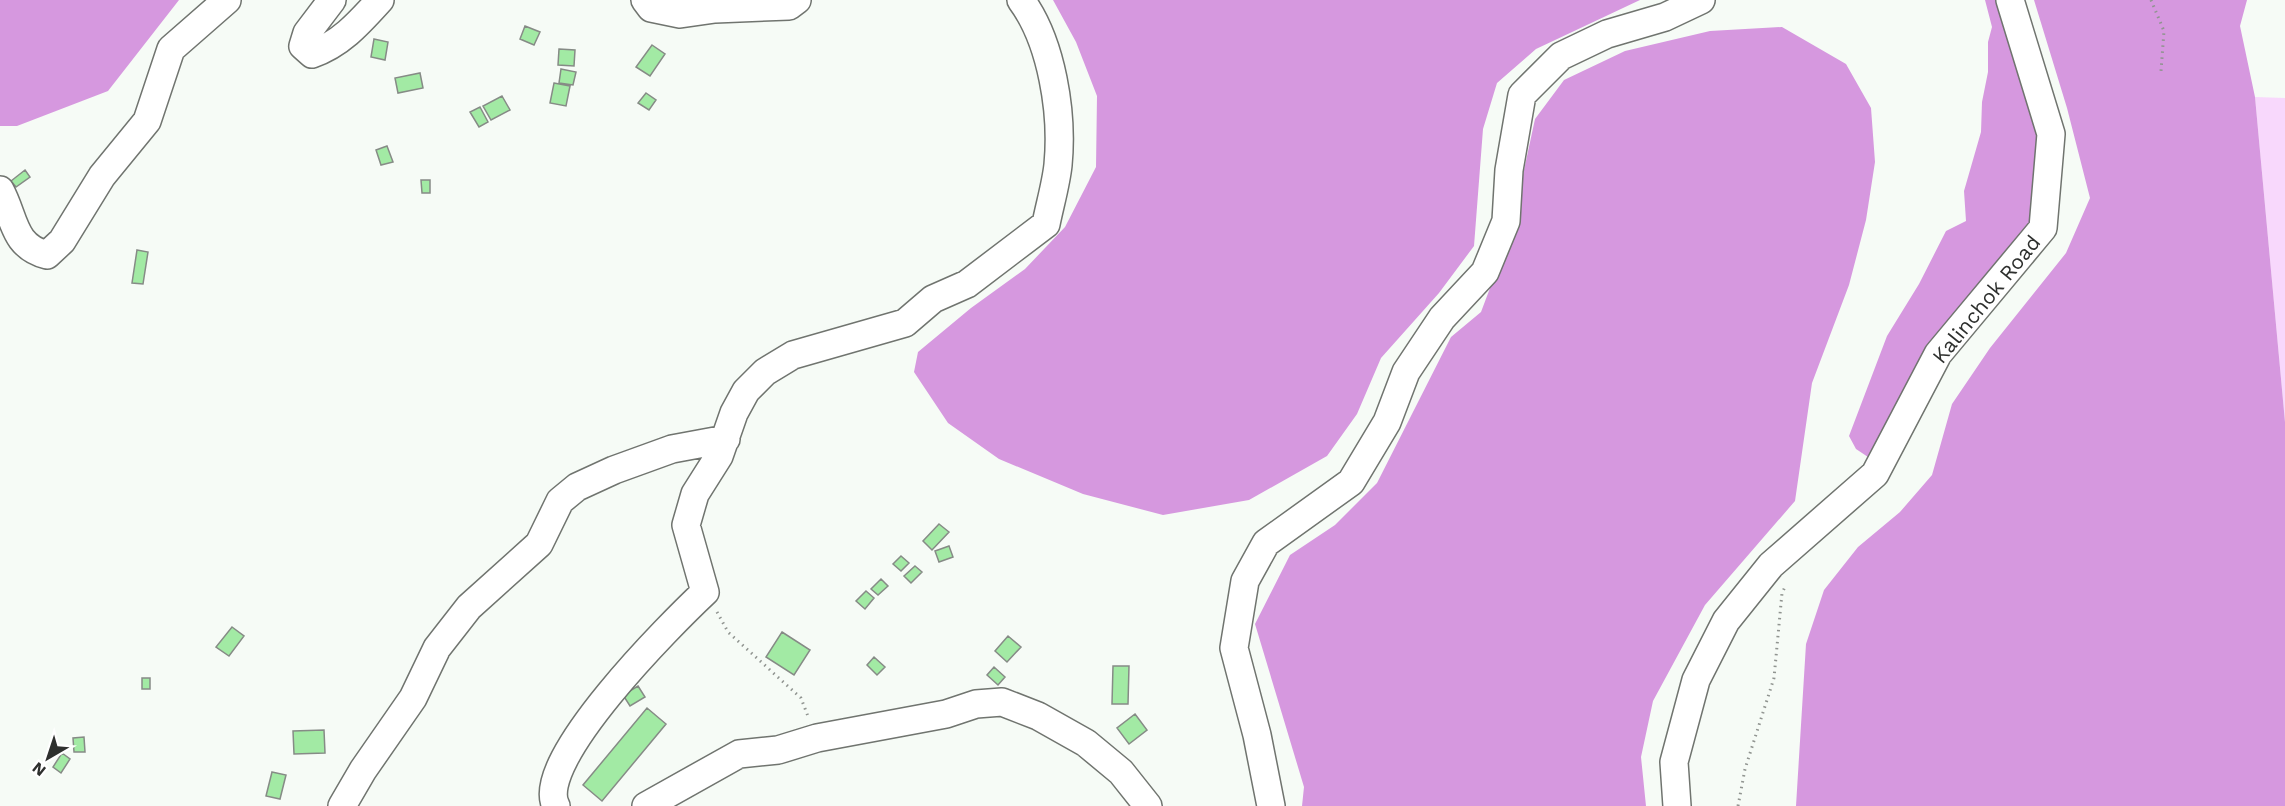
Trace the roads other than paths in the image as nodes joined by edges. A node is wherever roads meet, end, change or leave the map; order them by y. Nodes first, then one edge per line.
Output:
1 (227, 0) edge
2 (332, 0) edge
3 (380, 0) edge
4 (645, 0) edge
5 (797, 0) edge
6 (1021, 0) edge
7 (1701, 0) edge
8 (2010, 0) edge
9 (0, 190) edge
10 (726, 439) junction
11 (342, 806) edge
12 (556, 806) edge
13 (646, 806) edge
14 (1148, 806) edge
15 (1271, 806) edge
16 (1677, 806) edge

1 - 9 street
2 - 3 street
4 - 5 street
6 - 10 street
7 - 15 street
8 - 16 street, Kalinchok Road
10 - 11 street
10 - 12 street
13 - 14 street

